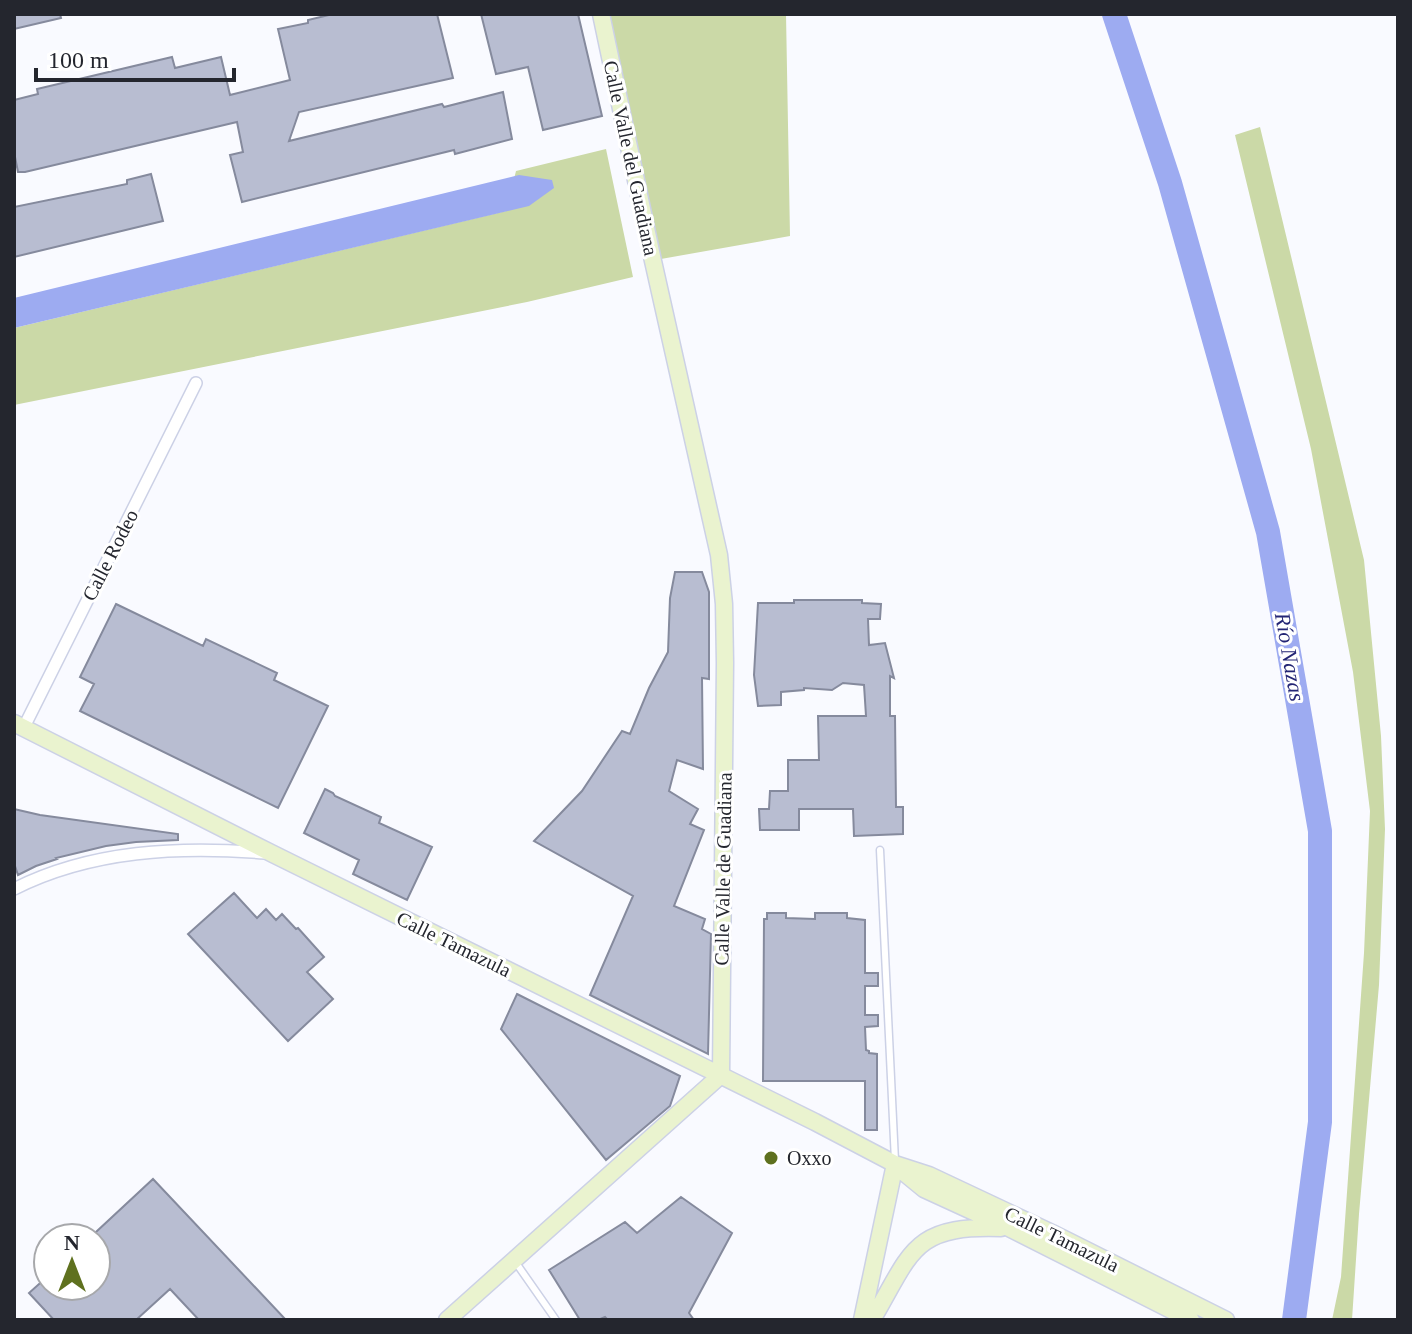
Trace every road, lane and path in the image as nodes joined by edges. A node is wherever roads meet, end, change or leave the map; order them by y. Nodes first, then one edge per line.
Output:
1 (601, 14) edge
2 (662, 302) joint
3 (196, 383) dead end
4 (19, 725) edge
5 (880, 850) dead end
6 (273, 854) junction
7 (14, 889) edge
8 (721, 1075) junction
9 (895, 1164) junction
10 (1009, 1228) junction
11 (514, 1260) junction
12 (1091, 1261) junction
13 (447, 1320) edge
14 (556, 1320) edge
15 (862, 1320) edge
16 (872, 1320) edge
17 (1191, 1320) edge
18 (1226, 1320) edge

1 - 2 main road, Calle Valle del Guadiana
2 - 8 main road, Calle Valle de Guadiana
3 - 4 street, Calle Rodeo
4 - 6 main road, Calle Tamazula
5 - 9 lane
6 - 7 street
6 - 8 main road, Calle Tamazula
8 - 9 main road, Calle Tamazula
8 - 11 main road
9 - 10 main road, Calle Tamazula
9 - 12 main road, Calle Tamazula
9 - 15 main road
10 - 12 main road, Calle Tamazula
10 - 16 main road
11 - 13 main road
11 - 14 lane
12 - 17 main road, Calle Tamazula
12 - 18 main road, Calle Tamazula

